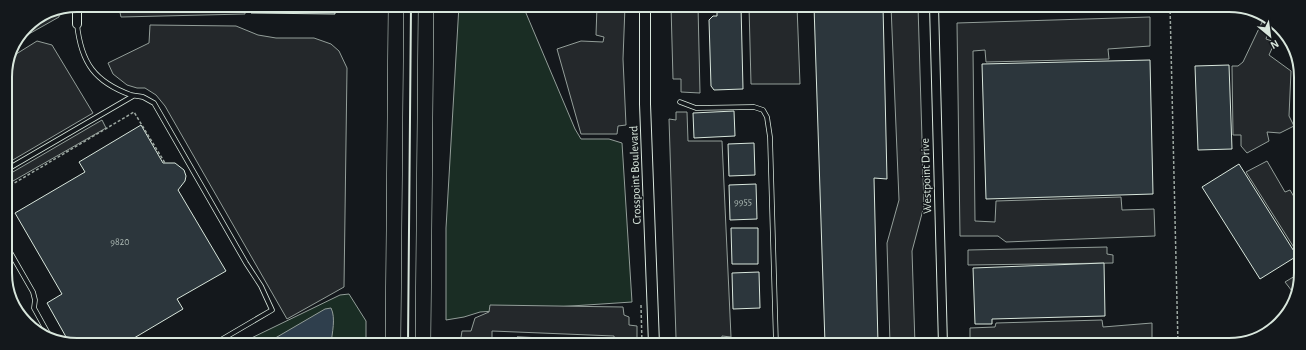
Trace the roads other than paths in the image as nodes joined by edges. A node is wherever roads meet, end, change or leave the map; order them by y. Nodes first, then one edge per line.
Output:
1 (78, 12) edge
2 (396, 12) edge
3 (426, 12) edge
4 (645, 12) edge
5 (934, 12) edge
6 (77, 24) joint
7 (133, 96) junction
8 (680, 102) dead end
9 (12, 167) edge
10 (12, 255) edge
11 (46, 329) edge
12 (224, 338) edge
13 (393, 338) edge
14 (423, 338) edge
15 (654, 338) edge
16 (776, 338) edge
17 (943, 338) edge

1 - 6 street
2 - 13 highway
3 - 14 highway
4 - 15 street, Crosspoint Boulevard
5 - 17 street, Westpoint Drive
6 - 7 lane
7 - 9 lane
7 - 12 lane
8 - 16 lane
10 - 11 lane

